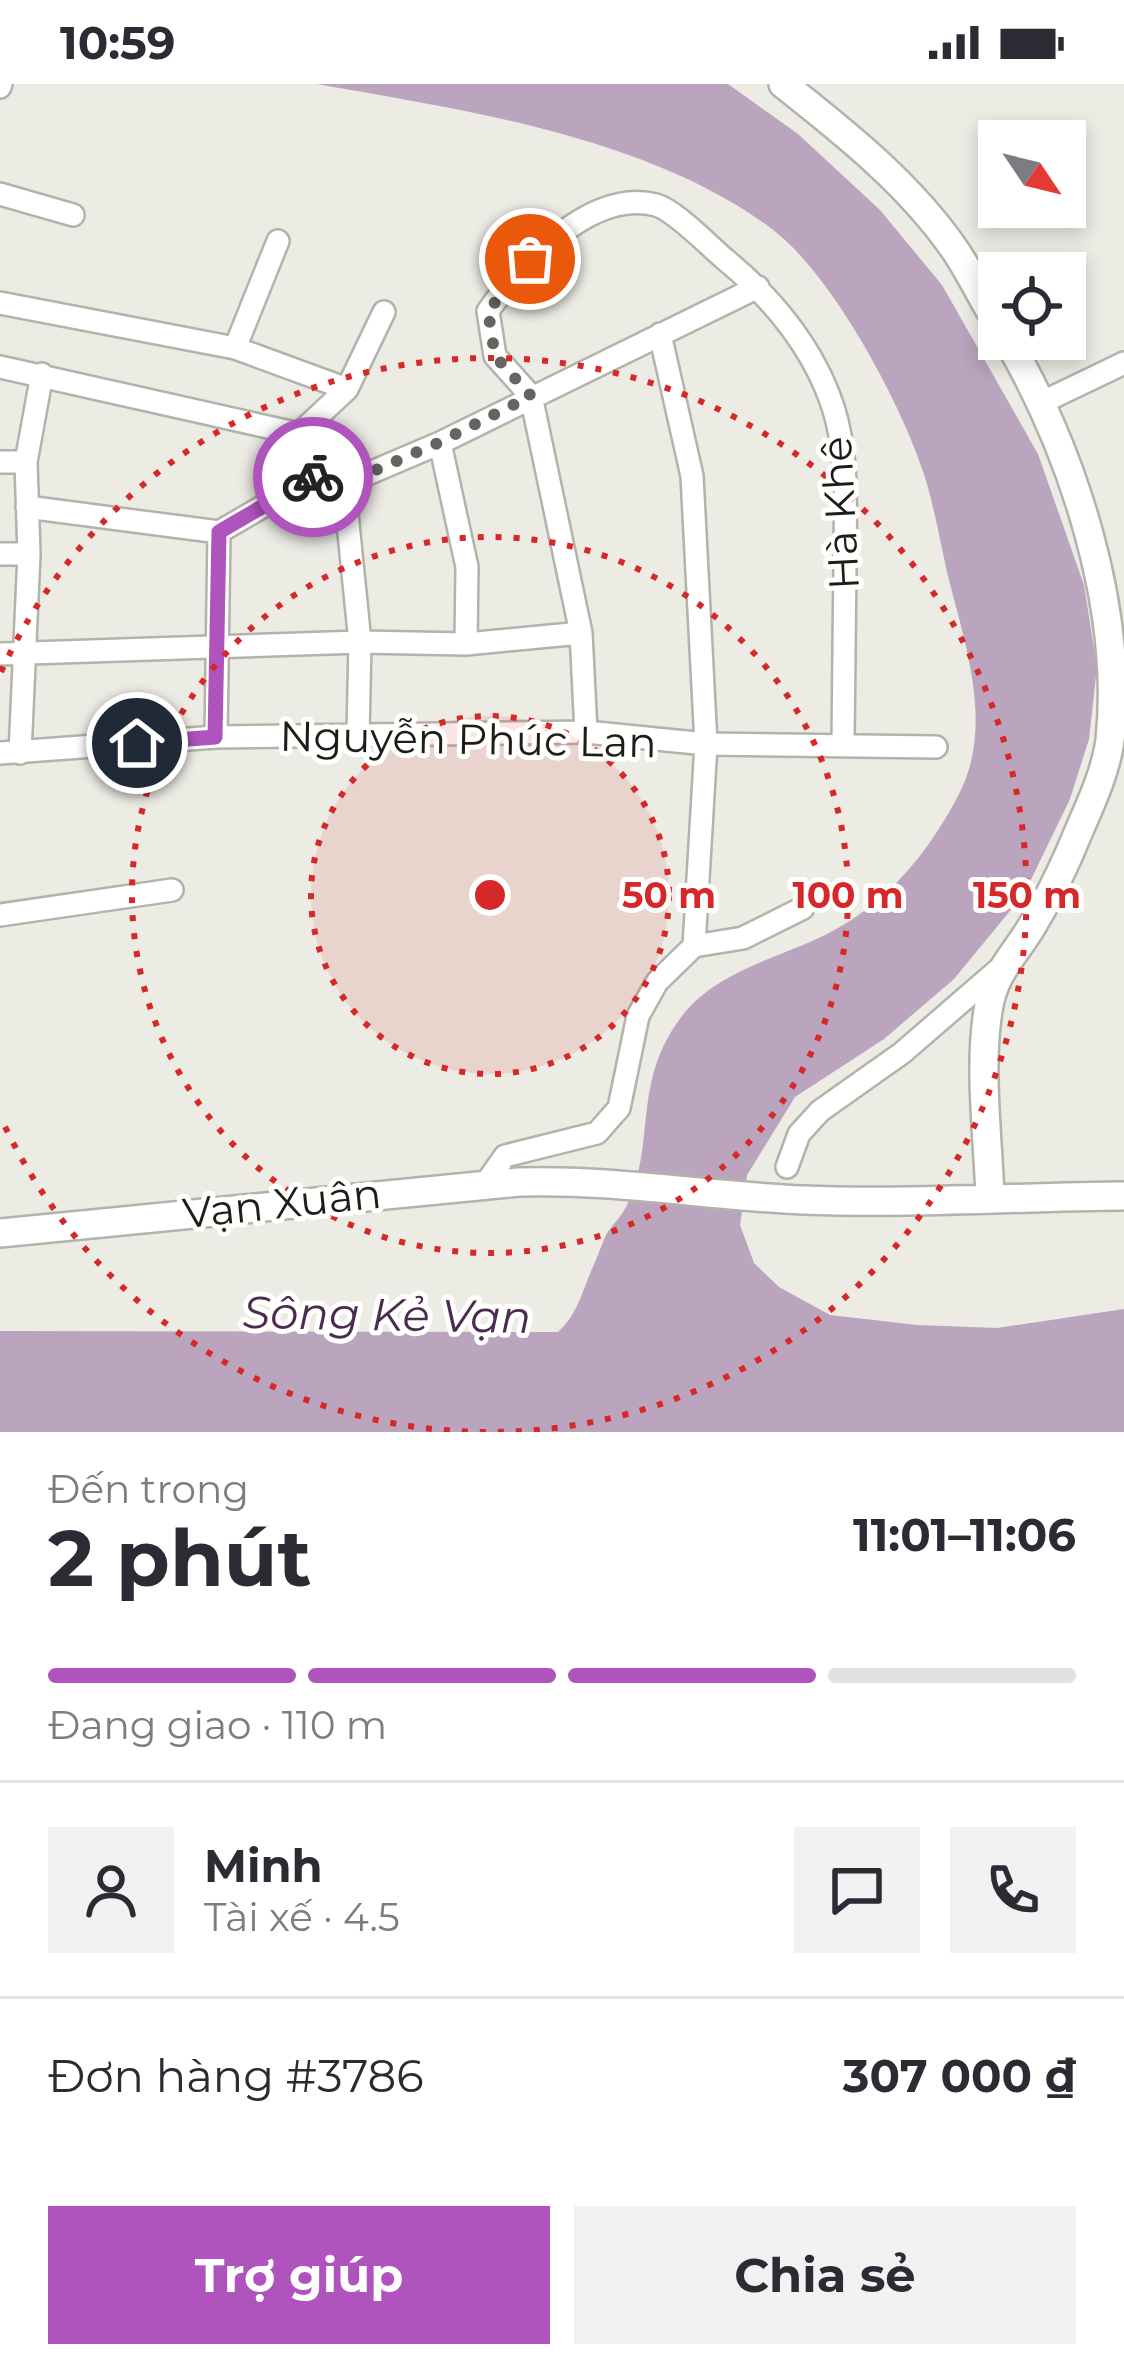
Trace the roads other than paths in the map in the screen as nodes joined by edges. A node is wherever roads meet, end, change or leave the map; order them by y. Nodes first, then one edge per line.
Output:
1 (782, 84) edge
2 (0, 194) edge
3 (73, 215) dead end
4 (278, 241) dead end
5 (758, 286) junction
6 (978, 290) edge
7 (0, 303) edge
8 (384, 312) dead end
9 (660, 334) junction
10 (235, 348) junction
11 (1019, 360) edge
12 (1124, 363) edge
13 (0, 367) edge
14 (42, 374) junction
15 (347, 389) junction
16 (531, 396) junction
17 (1043, 402) junction
18 (299, 434) junction
19 (440, 442) junction
20 (0, 461) edge
21 (26, 462) junction
22 (341, 473) junction
23 (27, 507) junction
24 (219, 532) junction
25 (0, 554) edge
26 (29, 554) junction
27 (580, 633) junction
28 (361, 642) junction
29 (466, 644) junction
30 (218, 648) junction
31 (0, 654) edge
32 (24, 655) junction
33 (586, 732) junction
34 (358, 734) junction
35 (215, 737) junction
36 (843, 743) junction
37 (706, 744) junction
38 (936, 747) dead end
39 (10, 753) edge
40 (172, 890) dead end
41 (803, 908) dead end
42 (0, 915) edge
43 (694, 946) junction
44 (1000, 968) junction
45 (787, 1167) dead end
46 (486, 1183) junction
47 (1124, 1196) edge
48 (990, 1198) junction
49 (0, 1233) edge

1 - 6 street
2 - 3 street
4 - 10 street
5 - 9 street
5 - 16 street, Hà Khê
5 - 36 street, Hà Khê
7 - 10 street
8 - 15 street
9 - 16 street
9 - 37 street
10 - 15 street
11 - 17 street
12 - 17 street
13 - 14 street
14 - 18 street
14 - 21 street
15 - 18 street
16 - 19 street
16 - 27 street
17 - 44 street
18 - 22 street
19 - 22 street
19 - 29 street
20 - 21 street
21 - 23 street
22 - 24 street
22 - 28 street
23 - 24 street
23 - 26 street
24 - 30 street
25 - 26 street
26 - 32 street
27 - 29 street
27 - 33 street
28 - 29 street
28 - 30 street
28 - 34 street
30 - 32 street
30 - 35 street
31 - 32 street
32 - 39 street
33 - 34 street, Nguyễn Phúc Lan
33 - 37 street, Nguyễn Phúc Lan
34 - 35 street, Nguyễn Phúc Lan
35 - 39 street, Nguyễn Phúc Lan
36 - 37 street, Nguyễn Phúc Lan
36 - 38 street, Nguyễn Phúc Lan
37 - 43 street
40 - 42 street
41 - 43 street
43 - 46 street
44 - 45 street
44 - 48 street
46 - 48 street, Vạn Xuân
46 - 49 street, Vạn Xuân
47 - 48 street

